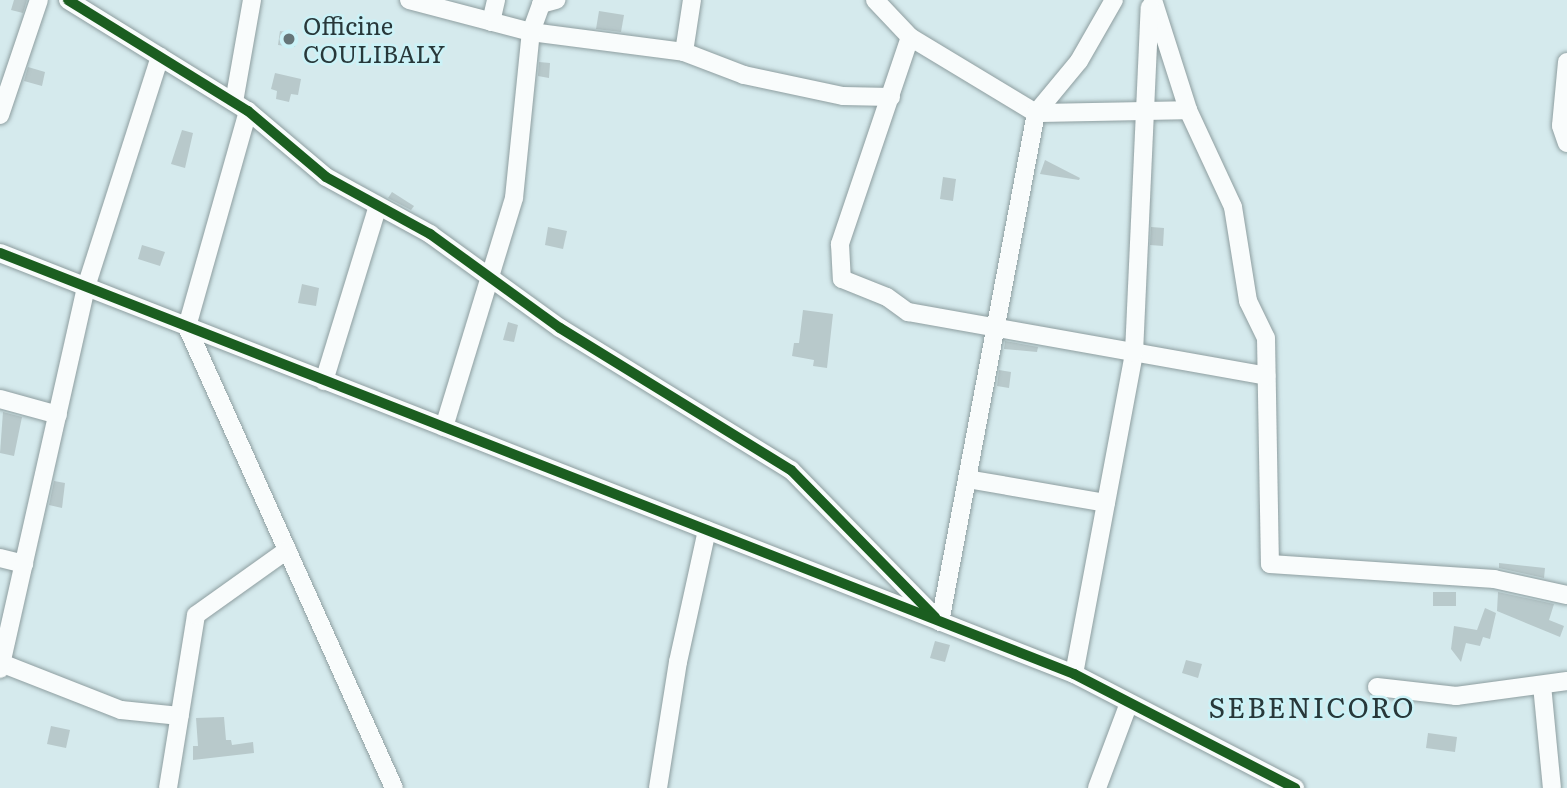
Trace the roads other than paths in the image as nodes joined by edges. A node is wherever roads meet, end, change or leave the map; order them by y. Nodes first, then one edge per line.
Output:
1 (39, 0) edge
2 (68, 0) edge
3 (252, 0) edge
4 (409, 0) edge
5 (496, 0) edge
6 (555, 0) edge
7 (692, 0) edge
8 (875, 0) edge
9 (1114, 0) edge
10 (1152, 0) edge
11 (491, 22) junction
12 (531, 32) junction
13 (910, 37) junction
14 (684, 52) junction
15 (160, 57) junction
16 (1567, 62) edge
17 (891, 97) junction
18 (241, 107) junction
19 (1188, 110) junction
20 (1147, 111) junction
21 (1036, 113) junction
22 (0, 116) edge
23 (1565, 132) edge
24 (377, 209) junction
25 (0, 253) edge
26 (489, 274) junction
27 (86, 287) junction
28 (187, 327) junction
29 (995, 328) junction
30 (1134, 353) junction
31 (1266, 376) junction
32 (324, 381) junction
33 (0, 399) edge
34 (58, 415) junction
35 (444, 428) junction
36 (967, 479) junction
37 (1106, 503) junction
38 (707, 530) junction
39 (287, 550) junction
40 (0, 558) edge
41 (24, 564) junction
42 (1567, 595) edge
43 (940, 622) junction
44 (1, 666) edge
45 (1074, 674) junction
46 (1567, 681) edge
47 (1542, 685) junction
48 (1377, 687) dead end
49 (1129, 703) junction
50 (180, 716) junction
51 (168, 788) edge
52 (394, 788) edge
53 (658, 788) edge
54 (1097, 788) edge
55 (1295, 788) edge
56 (1552, 788) edge

1 - 22 street
2 - 15 street
3 - 18 street
4 - 11 street
5 - 11 street
6 - 12 street
7 - 14 street
8 - 13 street
9 - 21 street
10 - 19 street
10 - 20 street
11 - 12 street
12 - 14 street
12 - 26 street
13 - 17 street
13 - 21 street
14 - 17 street
15 - 18 street
15 - 27 street
16 - 23 street
17 - 29 street
18 - 24 street
18 - 28 street
19 - 20 street
19 - 31 street
20 - 21 street
20 - 30 street
21 - 29 street
24 - 26 street
24 - 32 street
25 - 27 street
26 - 35 street
26 - 43 street
27 - 28 street
27 - 34 street
28 - 32 street
28 - 39 street
29 - 30 street
29 - 36 street
30 - 31 street
30 - 37 street
31 - 42 street
32 - 35 street
33 - 34 street
34 - 41 street
35 - 38 street
36 - 37 street
36 - 43 street
37 - 45 street
38 - 43 street
38 - 53 street
39 - 50 street
39 - 52 street
40 - 41 street
41 - 44 street
43 - 45 street
44 - 50 street
45 - 49 street
46 - 47 street
47 - 48 street
47 - 56 street
49 - 54 street
49 - 55 street
50 - 51 street

